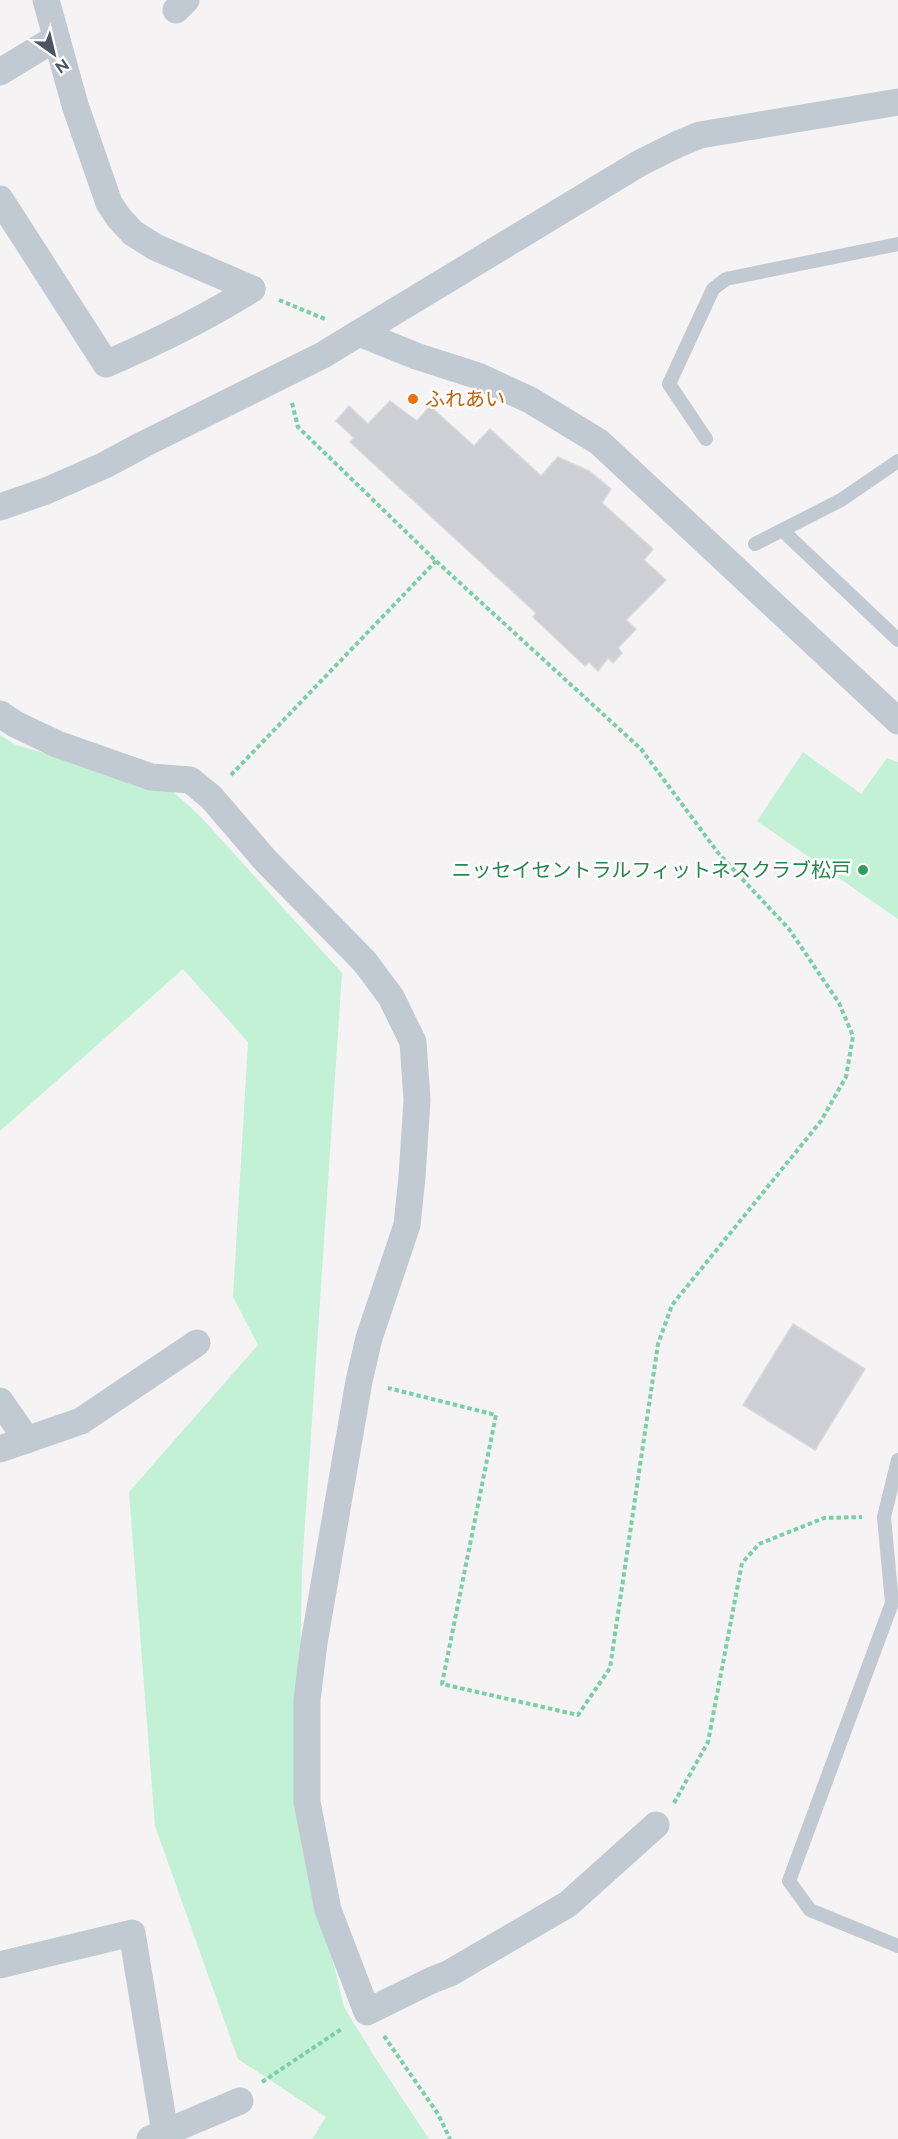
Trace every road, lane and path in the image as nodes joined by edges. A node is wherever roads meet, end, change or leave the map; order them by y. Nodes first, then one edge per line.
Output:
1 (46, 0) edge
2 (56, 38) junction
3 (0, 72) edge
4 (898, 102) edge
5 (0, 199) edge
6 (898, 244) edge
7 (252, 289) junction
8 (359, 333) junction
9 (284, 374) junction
10 (706, 439) dead end
11 (898, 461) edge
12 (0, 507) edge
13 (783, 531) junction
14 (755, 544) dead end
15 (436, 561) junction
16 (896, 634) edge
17 (0, 714) edge
18 (898, 721) edge
19 (211, 797) junction
20 (197, 1343) dead end
21 (359, 1381) junction
22 (0, 1401) edge
23 (27, 1440) junction
24 (0, 1449) edge
25 (898, 1460) edge
26 (884, 1517) junction
27 (656, 1825) joint
28 (898, 1946) edge
29 (0, 1965) edge
30 (367, 2012) junction
31 (240, 2101) joint
32 (157, 2136) edge
33 (450, 2139) edge

1 - 2 street
2 - 3 street
2 - 7 street
4 - 8 street
5 - 7 street
6 - 10 lane
7 - 8 path
8 - 9 street
8 - 18 street
9 - 12 street
9 - 15 path
11 - 13 lane
13 - 14 lane
13 - 16 lane
15 - 19 path
15 - 21 path
17 - 19 street
19 - 21 street
20 - 23 street
21 - 30 street
22 - 23 street
23 - 24 street
25 - 26 lane
26 - 27 path
26 - 28 lane
27 - 30 street
29 - 32 street
30 - 31 path
30 - 33 path
31 - 32 street

